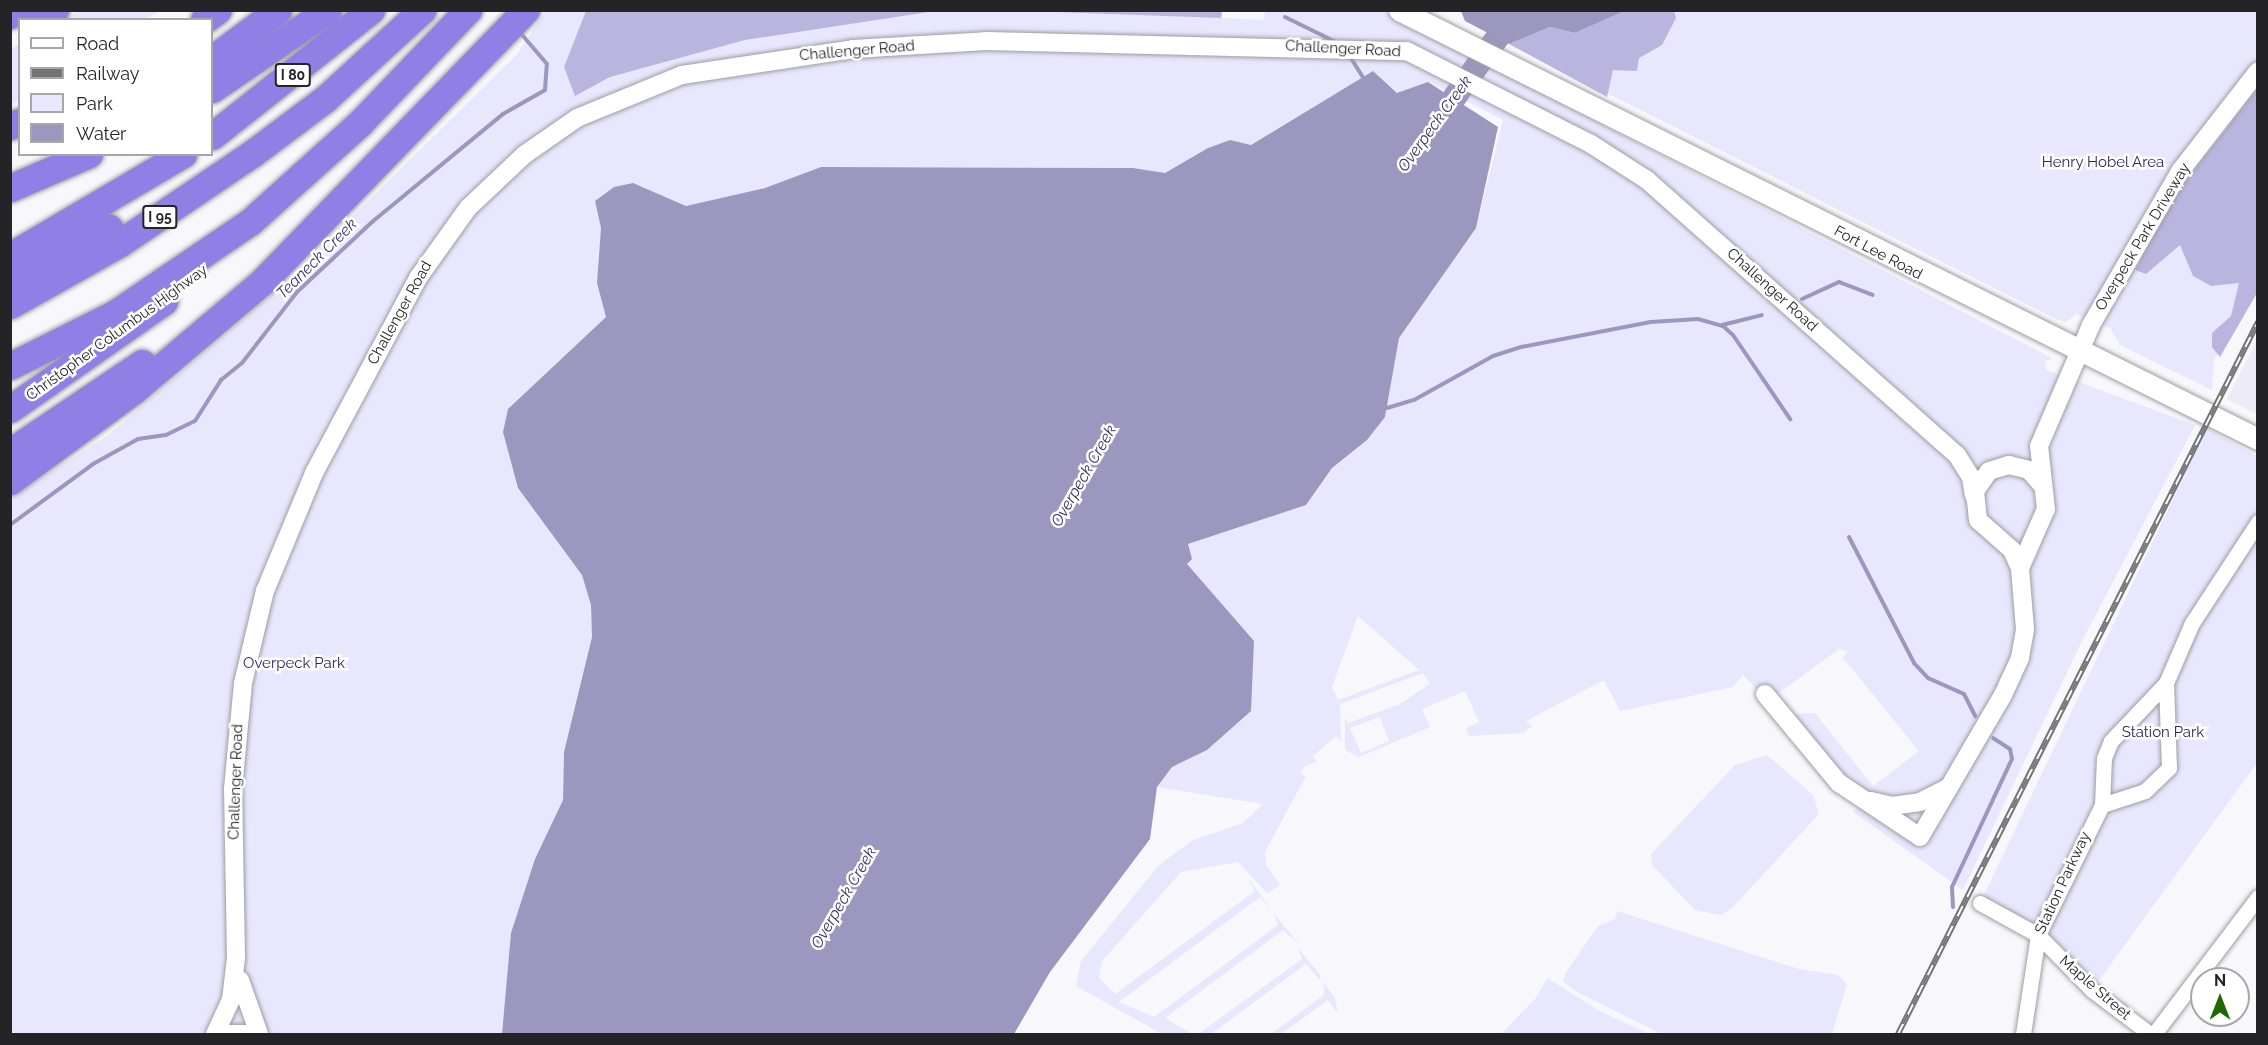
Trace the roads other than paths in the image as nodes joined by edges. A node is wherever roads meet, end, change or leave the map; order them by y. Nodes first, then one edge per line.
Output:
1 (21, 10) edge
2 (55, 10) edge
3 (278, 10) edge
4 (328, 10) edge
5 (371, 10) edge
6 (422, 10) edge
7 (468, 10) edge
8 (1399, 10) edge
9 (525, 12) edge
10 (10, 15) edge
11 (42, 18) edge
12 (213, 58) edge
13 (2258, 71) edge
14 (213, 88) edge
15 (302, 117) junction
16 (213, 135) edge
17 (43, 156) edge
18 (84, 156) edge
19 (180, 156) edge
20 (10, 172) edge
21 (10, 188) edge
22 (338, 203) junction
23 (272, 204) junction
24 (10, 256) edge
25 (10, 282) edge
26 (10, 305) edge
27 (2081, 352) junction
28 (10, 366) edge
29 (10, 409) edge
30 (2258, 439) edge
31 (2039, 446) junction
32 (10, 452) edge
33 (1957, 455) junction
34 (2002, 466) junction
35 (10, 481) edge
36 (2043, 486) junction
37 (1974, 495) junction
38 (2258, 522) edge
39 (2037, 526) junction
40 (1994, 534) junction
41 (2020, 568) junction
42 (2166, 683) junction
43 (1765, 694) dead end
44 (1949, 787) junction
45 (1859, 798) junction
46 (2102, 805) junction
47 (2258, 897) edge
48 (1980, 903) dead end
49 (2038, 935) junction
50 (236, 958) junction
51 (216, 1035) edge
52 (221, 1035) edge
53 (253, 1035) edge
54 (259, 1035) edge
55 (2023, 1035) edge
56 (2152, 1035) edge

1 - 10 highway
2 - 11 highway
3 - 12 highway
4 - 14 highway
5 - 16 highway, I 80
6 - 15 highway, I 95
7 - 23 highway
8 - 27 main road, Fort Lee Road
9 - 22 highway
13 - 27 street, Overpeck Park Driveway
15 - 25 highway
15 - 26 highway, I 95
17 - 20 highway
18 - 21 highway
19 - 24 highway
22 - 32 highway
22 - 35 highway
23 - 28 highway
23 - 29 highway, Christopher Columbus Highway
27 - 30 main road, Fort Lee Road
27 - 31 street, Overpeck Park Driveway
31 - 34 street
31 - 36 street
33 - 34 street, Challenger Road
33 - 37 street, Challenger Road
33 - 50 street, Challenger Road
34 - 36 street
34 - 37 street
36 - 39 street
37 - 40 street
38 - 42 street, Station Parkway
39 - 40 street
39 - 41 street
40 - 41 street
41 - 44 street
42 - 46 street, Station Parkway
42 - 46 street, Station Parkway
43 - 45 street
44 - 45 street
44 - 45 street
46 - 49 street, Station Parkway
47 - 56 street
48 - 49 street, Maple Street
49 - 55 street, Station Parkway
49 - 56 street, Maple Street
50 - 51 street, Challenger Road
50 - 54 street, Challenger Road
52 - 53 street

